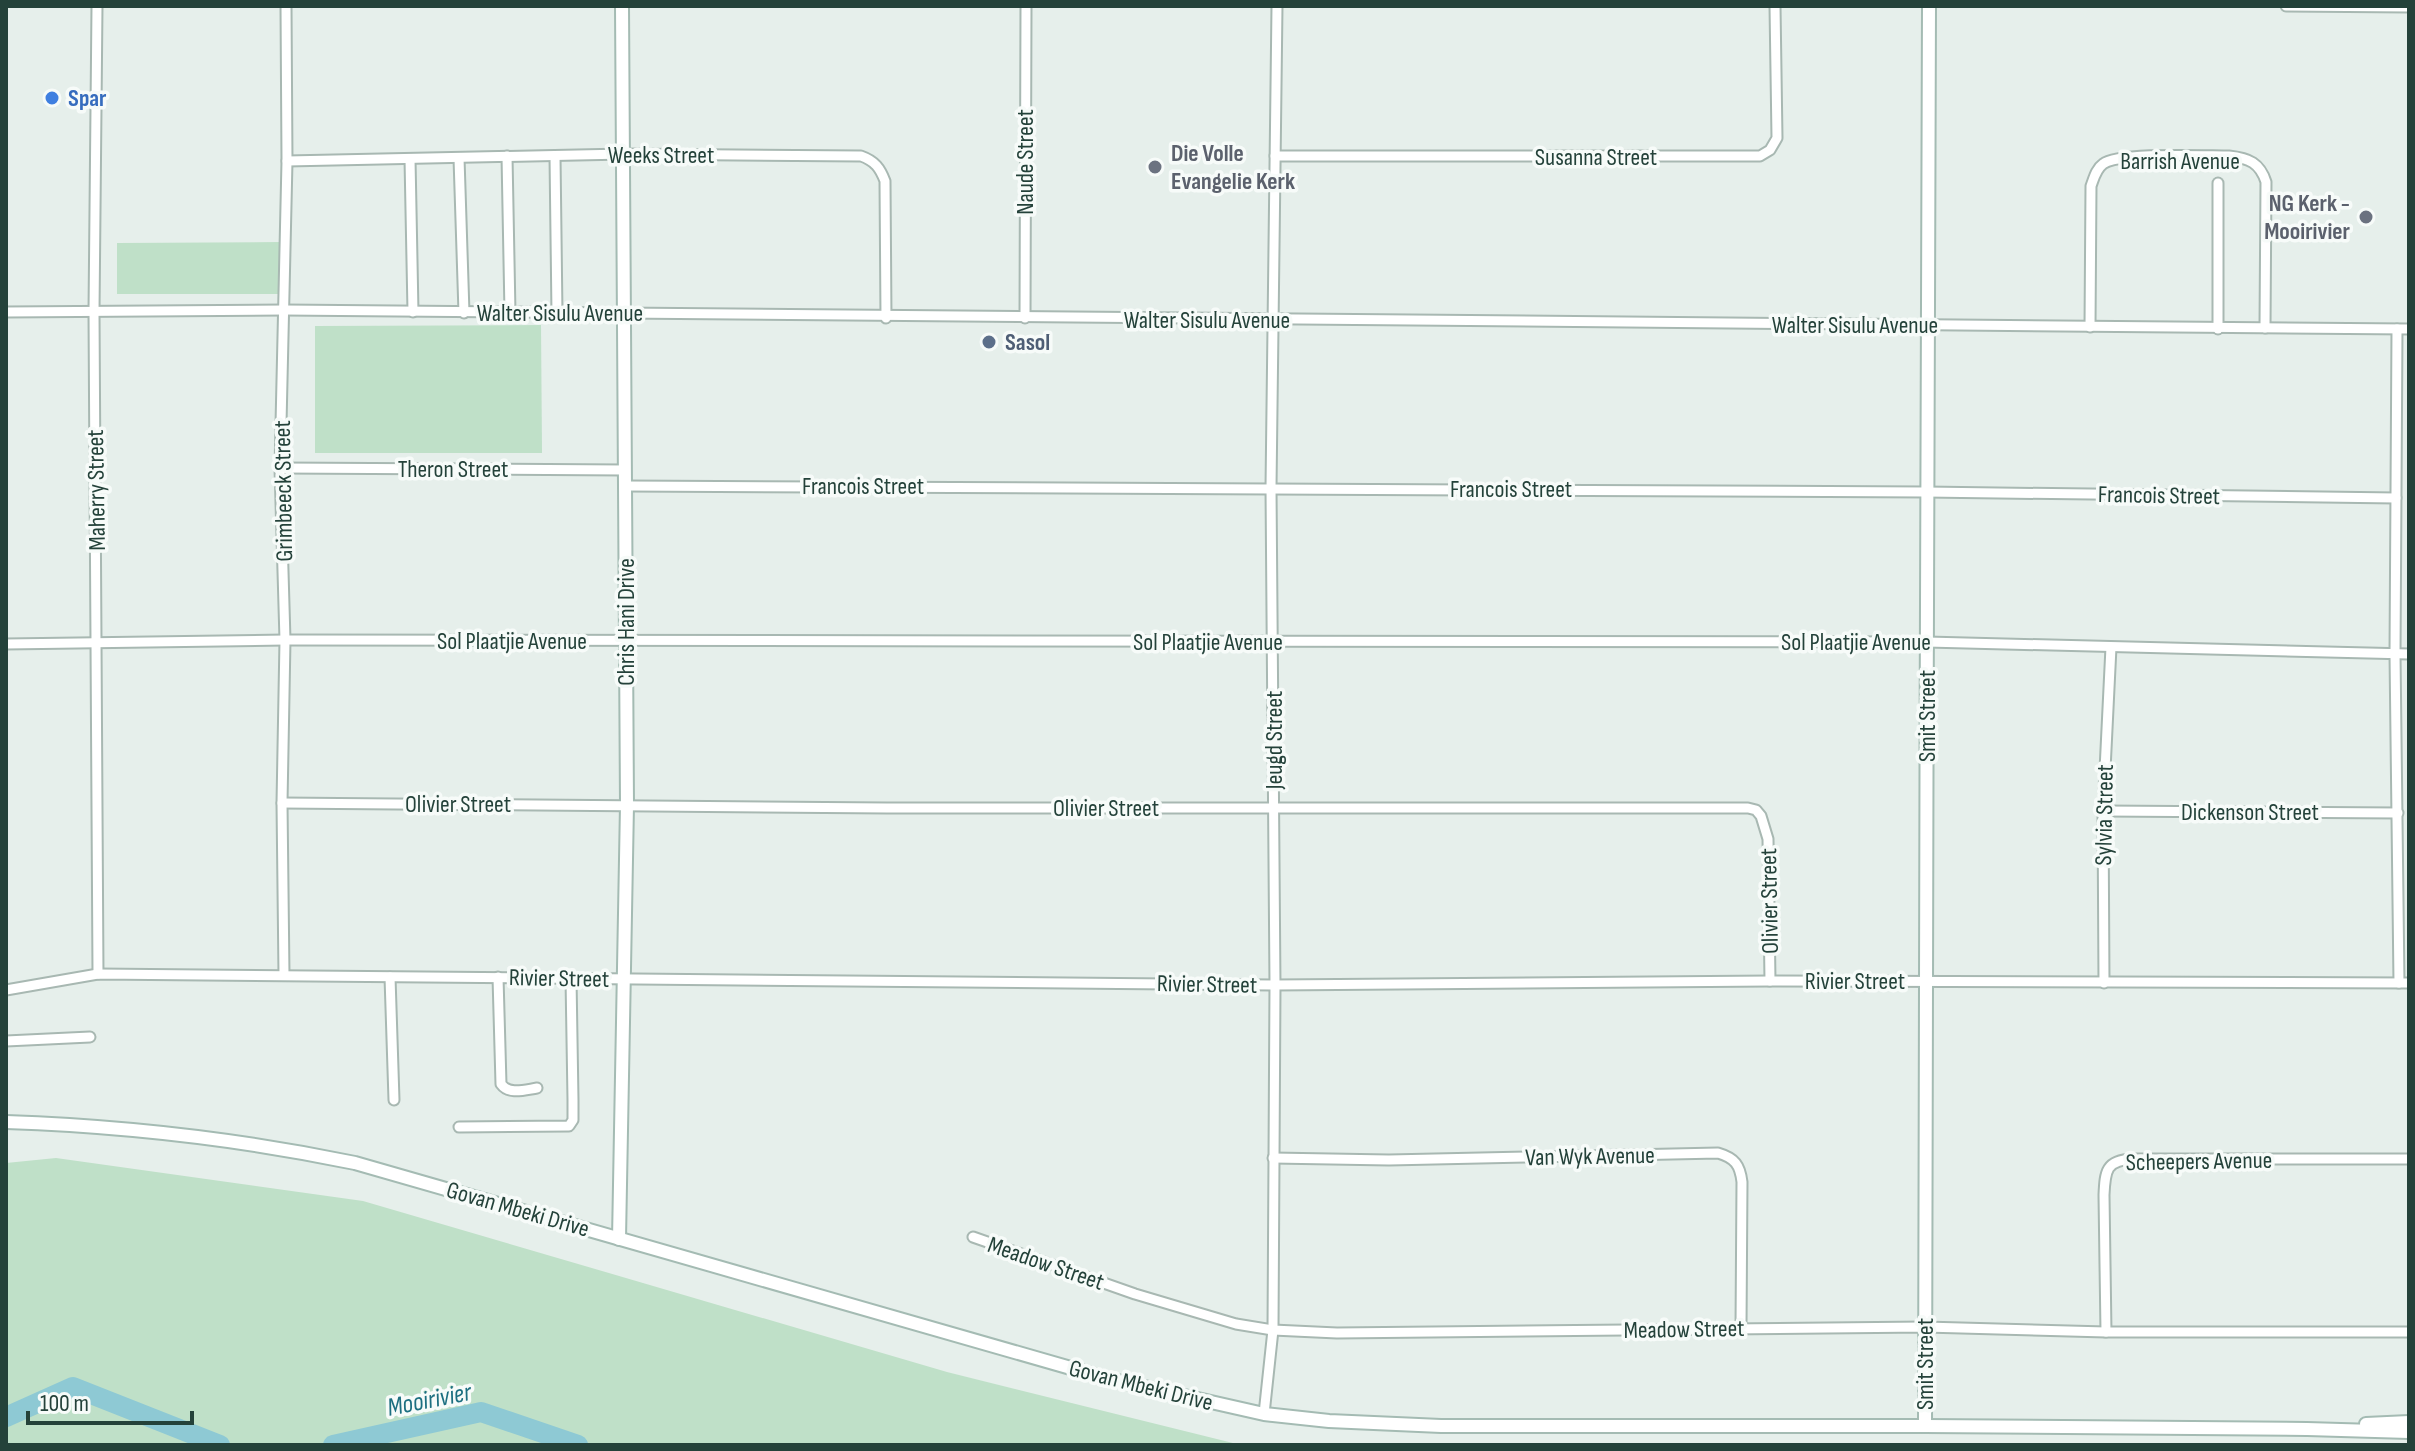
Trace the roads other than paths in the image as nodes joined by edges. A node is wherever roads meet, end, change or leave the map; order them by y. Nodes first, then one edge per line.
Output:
1 (97, 6) edge
2 (286, 6) edge
3 (622, 6) edge
4 (1026, 6) edge
5 (1277, 6) edge
6 (1775, 6) edge
7 (1929, 6) edge
8 (2286, 6) edge
9 (2409, 7) edge
10 (624, 154) junction
11 (507, 156) junction
12 (555, 156) junction
13 (1275, 156) junction
14 (459, 158) junction
15 (410, 159) junction
16 (287, 161) junction
17 (2218, 183) dead end
18 (284, 310) junction
19 (6, 312) edge
20 (94, 312) junction
21 (413, 312) junction
22 (464, 313) junction
23 (510, 313) junction
24 (557, 314) junction
25 (624, 314) junction
26 (886, 318) junction
27 (1025, 318) junction
28 (1272, 320) junction
29 (1926, 325) junction
30 (2090, 327) junction
31 (2265, 328) junction
32 (2218, 329) junction
33 (2397, 329) junction
34 (2409, 329) edge
35 (280, 468) junction
36 (625, 470) junction
37 (626, 486) junction
38 (1271, 488) junction
39 (1926, 492) junction
40 (2396, 498) junction
41 (285, 640) junction
42 (626, 641) junction
43 (97, 642) junction
44 (1927, 642) junction
45 (1274, 643) junction
46 (6, 644) edge
47 (2111, 647) junction
48 (2395, 654) junction
49 (2409, 654) edge
50 (282, 803) junction
51 (627, 805) junction
52 (1274, 809) junction
53 (2103, 811) junction
54 (2398, 813) junction
55 (98, 974) junction
56 (284, 975) junction
57 (390, 977) junction
58 (498, 977) junction
59 (571, 978) junction
60 (625, 979) junction
61 (1770, 981) junction
62 (1927, 981) junction
63 (2104, 983) junction
64 (2404, 983) edge
65 (1275, 985) junction
66 (6, 990) edge
67 (90, 1037) dead end
68 (6, 1041) edge
69 (537, 1088) dead end
70 (394, 1100) dead end
71 (6, 1122) edge
72 (459, 1127) dead end
73 (1273, 1158) junction
74 (2409, 1159) edge
75 (973, 1237) dead end
76 (619, 1239) junction
77 (1925, 1327) junction
78 (1741, 1328) junction
79 (1273, 1330) junction
80 (2106, 1332) junction
81 (2409, 1332) edge
82 (1264, 1414) junction
83 (2409, 1422) edge
84 (1925, 1426) junction
85 (2307, 1429) junction
86 (2409, 1432) edge

1 - 20 street, Maherry Street
2 - 16 street, Grimbeeck Street
3 - 10 street, Chris Hani Drive
4 - 27 street, Naude Street
5 - 13 street, Jeugd Street
6 - 13 street, Susanna Street
7 - 29 street, Smit Street
8 - 9 street
10 - 12 street, Weeks Street
10 - 25 street, Chris Hani Drive
10 - 26 street, Weeks Street
11 - 12 street, Weeks Street
11 - 14 street, Weeks Street
11 - 23 street
12 - 24 street
13 - 28 street, Jeugd Street
14 - 15 street, Weeks Street
14 - 22 street
15 - 16 street, Weeks Street
15 - 21 street
16 - 18 street, Grimbeeck Street
17 - 32 street
18 - 20 street, Walter Sisulu Avenue
18 - 21 street, Walter Sisulu Avenue
18 - 35 street, Grimbeeck Street
19 - 20 street, Walter Sisulu Avenue
20 - 43 street, Maherry Street
21 - 22 street, Walter Sisulu Avenue
22 - 23 street, Walter Sisulu Avenue
23 - 24 street, Walter Sisulu Avenue
24 - 25 street, Walter Sisulu Avenue
25 - 26 street, Walter Sisulu Avenue
25 - 36 street, Chris Hani Drive
26 - 27 street, Walter Sisulu Avenue
27 - 28 street, Walter Sisulu Avenue
28 - 29 street, Walter Sisulu Avenue
28 - 38 street, Jeugd Street
29 - 30 street, Walter Sisulu Avenue
29 - 39 street, Smit Street
30 - 31 street, Barrish Avenue
30 - 32 street, Walter Sisulu Avenue
31 - 32 street, Walter Sisulu Avenue
31 - 33 street, Walter Sisulu Avenue
33 - 34 street, Walter Sisulu Avenue
33 - 40 street
35 - 36 street, Theron Street
35 - 41 street, Grimbeeck Street
36 - 37 street, Chris Hani Drive
37 - 38 street, Francois Street
37 - 42 street, Chris Hani Drive
38 - 39 street, Francois Street
38 - 45 street, Jeugd Street
39 - 40 street, Francois Street
39 - 44 street, Smit Street
40 - 48 street
41 - 42 street, Sol Plaatjie Avenue
41 - 43 street, Sol Plaatjie Avenue
41 - 50 street, Grimbeeck Street
42 - 45 street, Sol Plaatjie Avenue
42 - 51 street, Chris Hani Drive
43 - 46 street, Sol Plaatjie Avenue
43 - 55 street, Maherry Street
44 - 45 street, Sol Plaatjie Avenue
44 - 47 street, Sol Plaatjie Avenue
44 - 62 street, Smit Street
45 - 52 street, Jeugd Street
47 - 48 street, Sol Plaatjie Avenue
47 - 53 street, Sylvia Street
48 - 49 street, Sol Plaatjie Avenue
48 - 54 street
50 - 51 street, Olivier Street
50 - 56 street, Grimbeeck Street
51 - 52 street, Olivier Street
51 - 60 street, Chris Hani Drive
52 - 61 street, Olivier Street
52 - 65 street, Jeugd Street
53 - 54 street, Dickenson Street
53 - 63 street, Sylvia Street
54 - 64 street
55 - 56 street, Rivier Street
55 - 66 street, Rivier Street
56 - 57 street, Rivier Street
57 - 58 street, Rivier Street
57 - 70 street
58 - 59 street, Rivier Street
58 - 69 street
59 - 60 street, Rivier Street
59 - 72 street
60 - 65 street, Rivier Street
60 - 76 street, Chris Hani Drive
61 - 62 street, Rivier Street
61 - 65 street, Rivier Street
62 - 63 street, Rivier Street
62 - 77 street, Smit Street
63 - 64 street, Rivier Street
65 - 73 street, Jeugd Street
67 - 68 street
71 - 76 street, Govan Mbeki Drive
73 - 78 street, Van Wyk Avenue
73 - 79 street, Jeugd Street
74 - 80 street, Scheepers Avenue
75 - 79 street, Meadow Street
76 - 82 street, Govan Mbeki Drive
77 - 78 street, Meadow Street
77 - 80 street, Meadow Street
77 - 84 street, Smit Street
78 - 79 street, Meadow Street
79 - 82 street, Jeugd Street
80 - 81 street, Meadow Street
82 - 84 street, Govan Mbeki Drive
83 - 85 street, Govan Mbeki Drive
84 - 85 street, Govan Mbeki Drive
85 - 86 street, Govan Mbeki Drive

